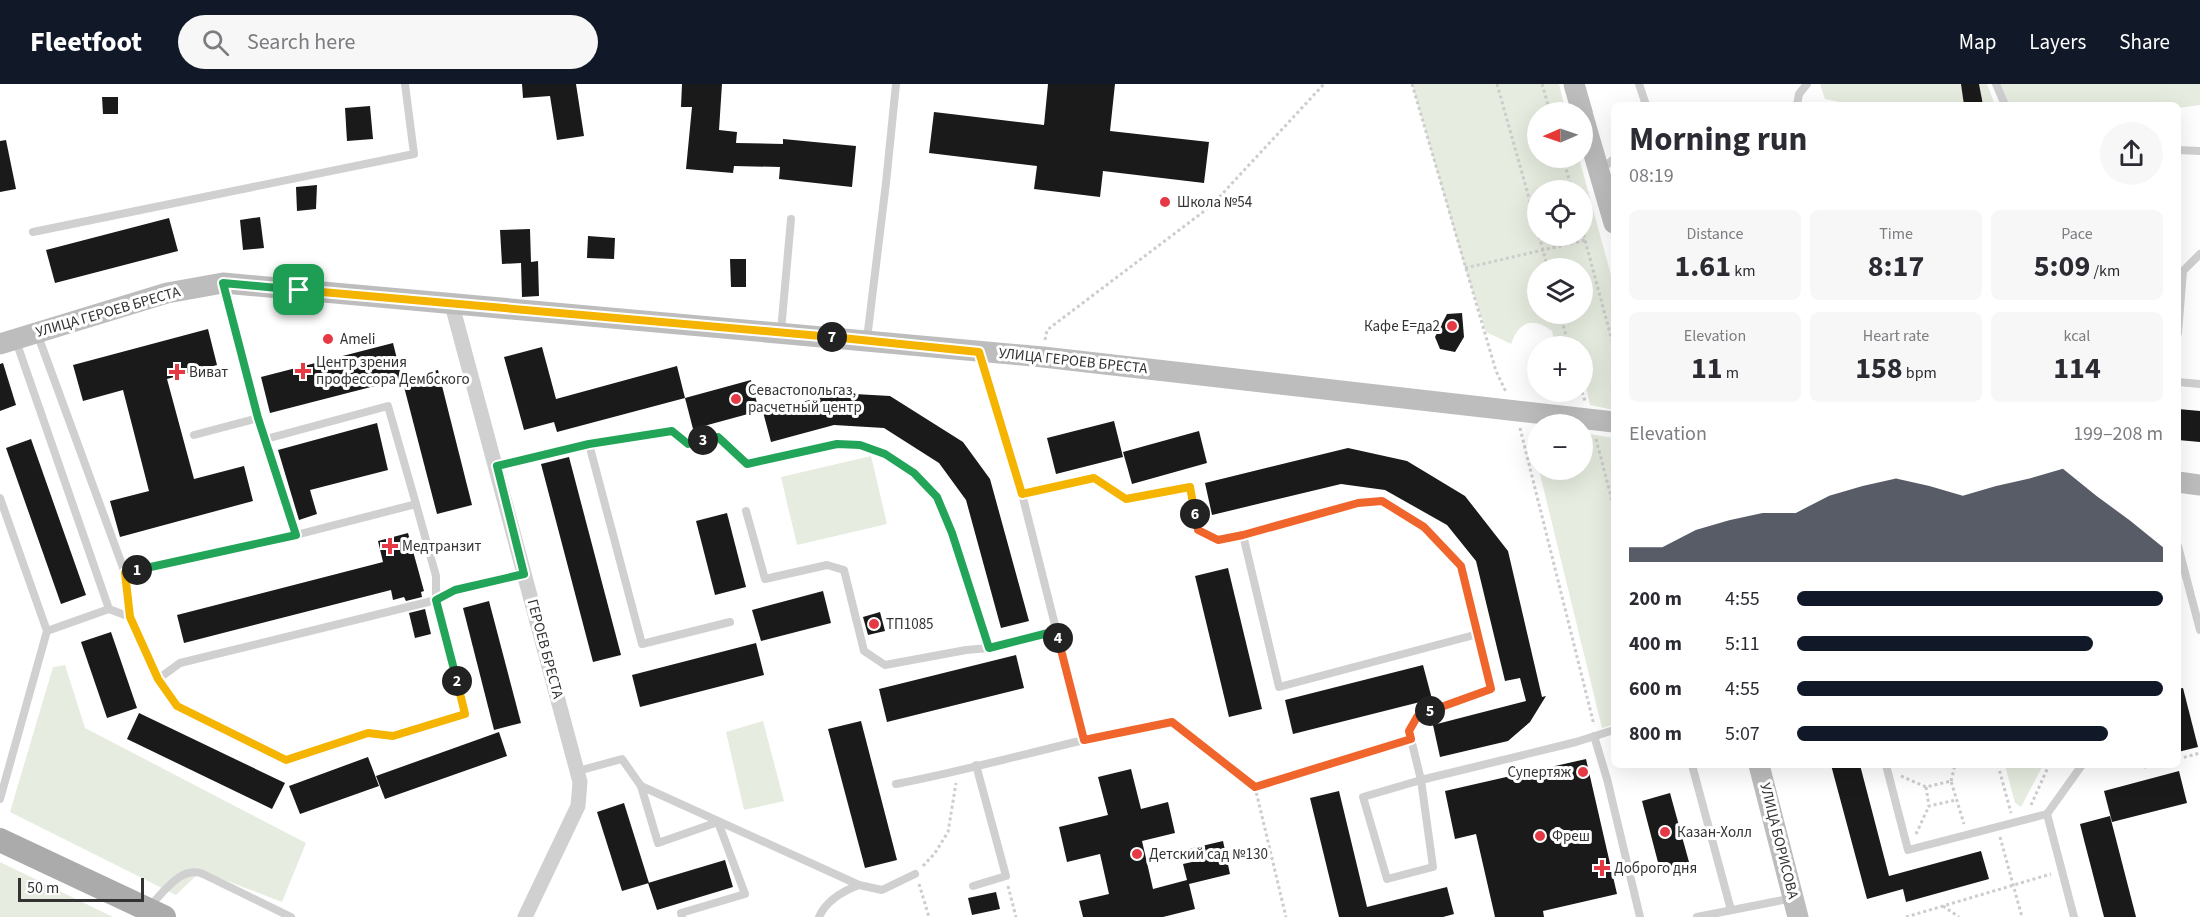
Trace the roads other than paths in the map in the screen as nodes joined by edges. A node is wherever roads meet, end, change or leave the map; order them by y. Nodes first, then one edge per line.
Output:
1 (405, 84) edge
2 (896, 84) edge
3 (1574, 84) edge
4 (1639, 84) edge
5 (1807, 84) edge
6 (1996, 84) edge
7 (1579, 102) edge
8 (1645, 102) edge
9 (1798, 102) edge
10 (2004, 102) edge
11 (1593, 139) edge
12 (2181, 150) edge
13 (2200, 151) edge
14 (1608, 175) edge
15 (1611, 199) edge
16 (791, 219) dead end
17 (33, 232) dead end
18 (2200, 254) edge
19 (223, 283) junction
20 (2181, 296) edge
21 (452, 304) junction
22 (37, 332) junction
23 (780, 333) junction
24 (866, 340) junction
25 (8, 341) edge
26 (979, 352) junction
27 (2181, 382) edge
28 (2200, 384) edge
29 (258, 418) junction
30 (1611, 422) edge
31 (194, 435) dead end
32 (266, 439) junction
33 (589, 444) junction
34 (497, 466) junction
35 (2181, 482) edge
36 (2200, 484) edge
37 (1022, 494) junction
38 (0, 498) edge
39 (416, 504) junction
40 (746, 511) dead end
41 (296, 535) junction
42 (1243, 535) junction
43 (2181, 557) edge
44 (125, 573) junction
45 (524, 574) junction
46 (436, 600) junction
47 (109, 609) junction
48 (130, 617) junction
49 (730, 622) dead end
50 (2200, 630) edge
51 (47, 631) junction
52 (1056, 631) junction
53 (1478, 634) junction
54 (989, 648) junction
55 (158, 679) junction
56 (1172, 722) road end
57 (1611, 731) edge
58 (1595, 735) junction
59 (1084, 740) junction
60 (976, 765) junction
61 (1693, 768) edge
62 (1760, 768) edge
63 (1886, 768) edge
64 (2080, 768) edge
65 (578, 771) junction
66 (1421, 780) junction
67 (896, 784) dead end
68 (641, 786) junction
69 (0, 799) edge
70 (2047, 814) junction
71 (718, 822) junction
72 (0, 840) edge
73 (915, 874) road end
74 (859, 885) junction
75 (973, 886) dead end
76 (1795, 908) edge
77 (1731, 910) junction
78 (156, 913) edge
79 (291, 917) edge
80 (525, 917) edge
81 (682, 917) edge
82 (819, 917) edge
83 (1640, 917) edge
84 (1697, 917) edge
85 (2074, 917) edge

1 - 17 lane
2 - 24 lane
3 - 7 street
4 - 8 lane
5 - 9 lane
6 - 10 lane
11 - 14 street
12 - 13 lane
14 - 15 street
16 - 23 lane
18 - 20 lane
19 - 21 street, УЛИЦА ГЕРОЕВ БРЕСТА
19 - 22 street, УЛИЦА ГЕРОЕВ БРЕСТА
19 - 29 lane
21 - 23 street, УЛИЦА ГЕРОЕВ БРЕСТА
21 - 34 street, ГЕРОЕВ БРЕСТА
22 - 25 street, УЛИЦА ГЕРОЕВ БРЕСТА
22 - 44 lane
23 - 24 street, УЛИЦА ГЕРОЕВ БРЕСТА
24 - 26 street, УЛИЦА ГЕРОЕВ БРЕСТА
25 - 47 lane
26 - 30 street, УЛИЦА ГЕРОЕВ БРЕСТА
26 - 37 lane
27 - 28 lane
29 - 31 lane
29 - 32 lane
32 - 39 lane
32 - 41 lane
33 - 34 lane
33 - 49 lane
33 - 54 lane
34 - 45 street, ГЕРОЕВ БРЕСТА
35 - 36 street
37 - 42 lane
37 - 52 lane
38 - 51 lane
39 - 41 lane
39 - 46 lane
40 - 54 lane
41 - 44 lane
42 - 53 lane
42 - 53 lane
43 - 50 lane
44 - 48 lane
45 - 46 lane
45 - 65 street, ГЕРОЕВ БРЕСТА
46 - 55 lane
46 - 55 lane
47 - 48 lane
47 - 51 lane
48 - 55 lane
51 - 69 lane
52 - 54 lane
52 - 59 lane
53 - 66 lane
56 - 59 lane
57 - 58 lane
58 - 66 lane
58 - 83 lane
59 - 60 lane
60 - 67 lane
60 - 75 lane
61 - 77 lane
62 - 76 street, УЛИЦА БОРИСОВА
63 - 70 lane
64 - 70 lane
65 - 68 lane
65 - 80 street, ГЕРОЕВ БРЕСТА
66 - 66 lane
68 - 71 lane
68 - 71 lane
70 - 85 lane
71 - 74 lane
71 - 81 lane
72 - 78 main road
73 - 74 lane
74 - 82 lane
76 - 77 lane
77 - 84 lane
78 - 79 lane

